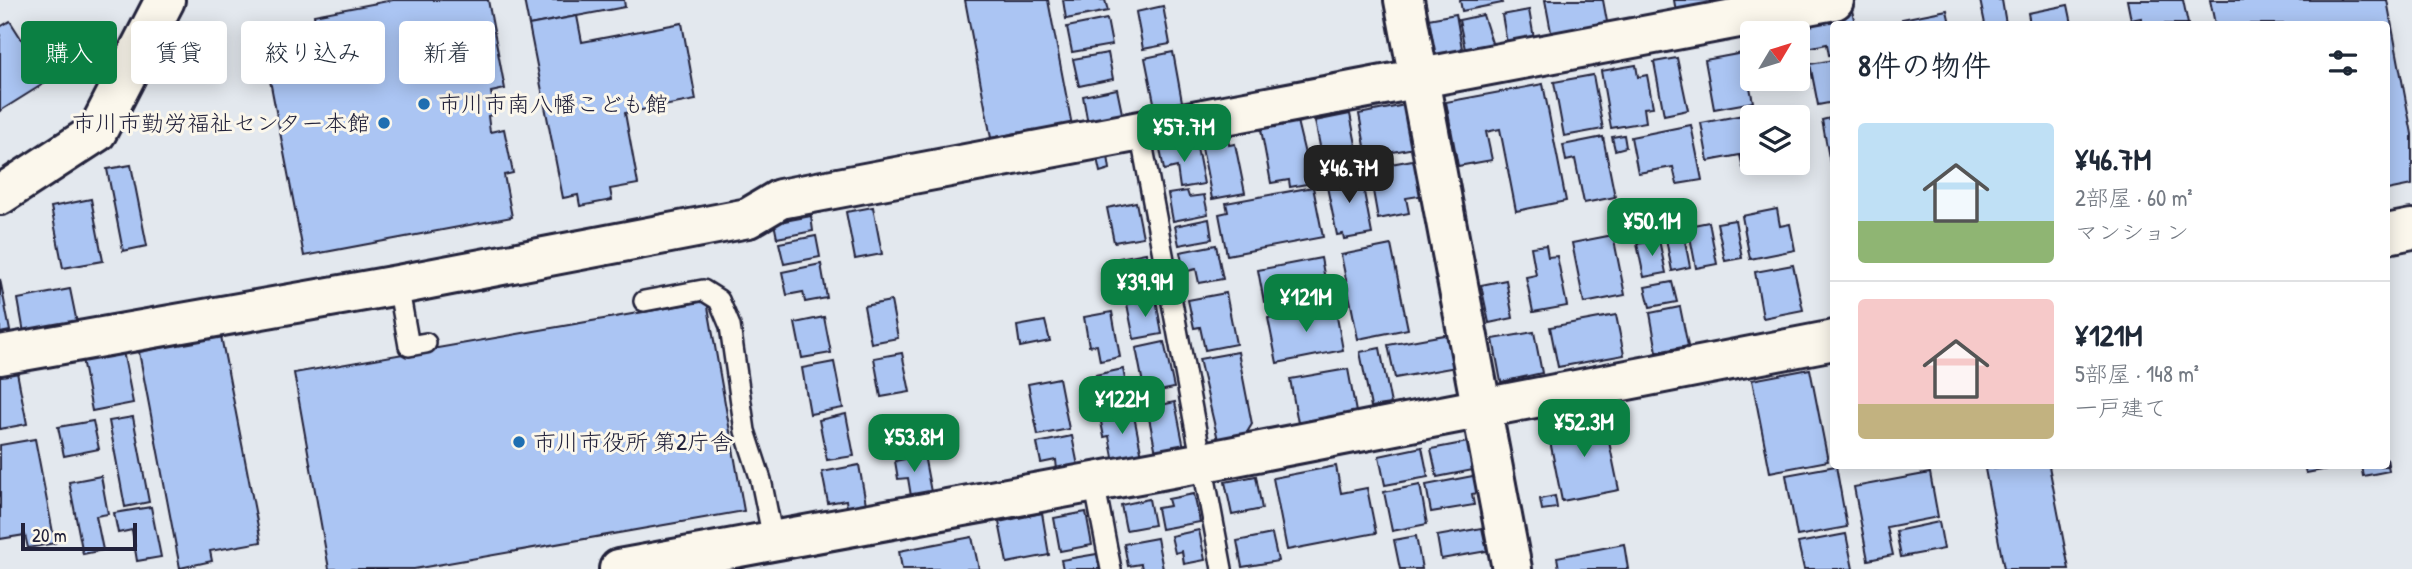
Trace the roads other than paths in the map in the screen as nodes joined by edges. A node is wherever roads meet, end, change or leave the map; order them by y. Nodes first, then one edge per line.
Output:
1 (165, 0) edge
2 (1404, 0) edge
3 (1833, 0) edge
4 (1419, 79) junction
5 (1140, 132) junction
6 (0, 195) edge
7 (2412, 229) edge
8 (2390, 233) edge
9 (398, 285) junction
10 (644, 301) dead end
11 (1830, 341) edge
12 (426, 343) dead end
13 (0, 355) edge
14 (1482, 407) junction
15 (1204, 462) junction
16 (1094, 482) junction
17 (774, 539) junction
18 (619, 569) edge
19 (1111, 569) edge
20 (1222, 569) edge
21 (1513, 569) edge

1 - 6 street
2 - 4 street
3 - 4 street
4 - 5 street
4 - 14 street
5 - 9 street
5 - 15 lane
7 - 8 street
9 - 12 lane
9 - 13 street
10 - 17 lane
11 - 14 street
14 - 15 street
14 - 21 street
15 - 16 street
15 - 20 lane
16 - 17 street
16 - 19 lane
17 - 18 street

